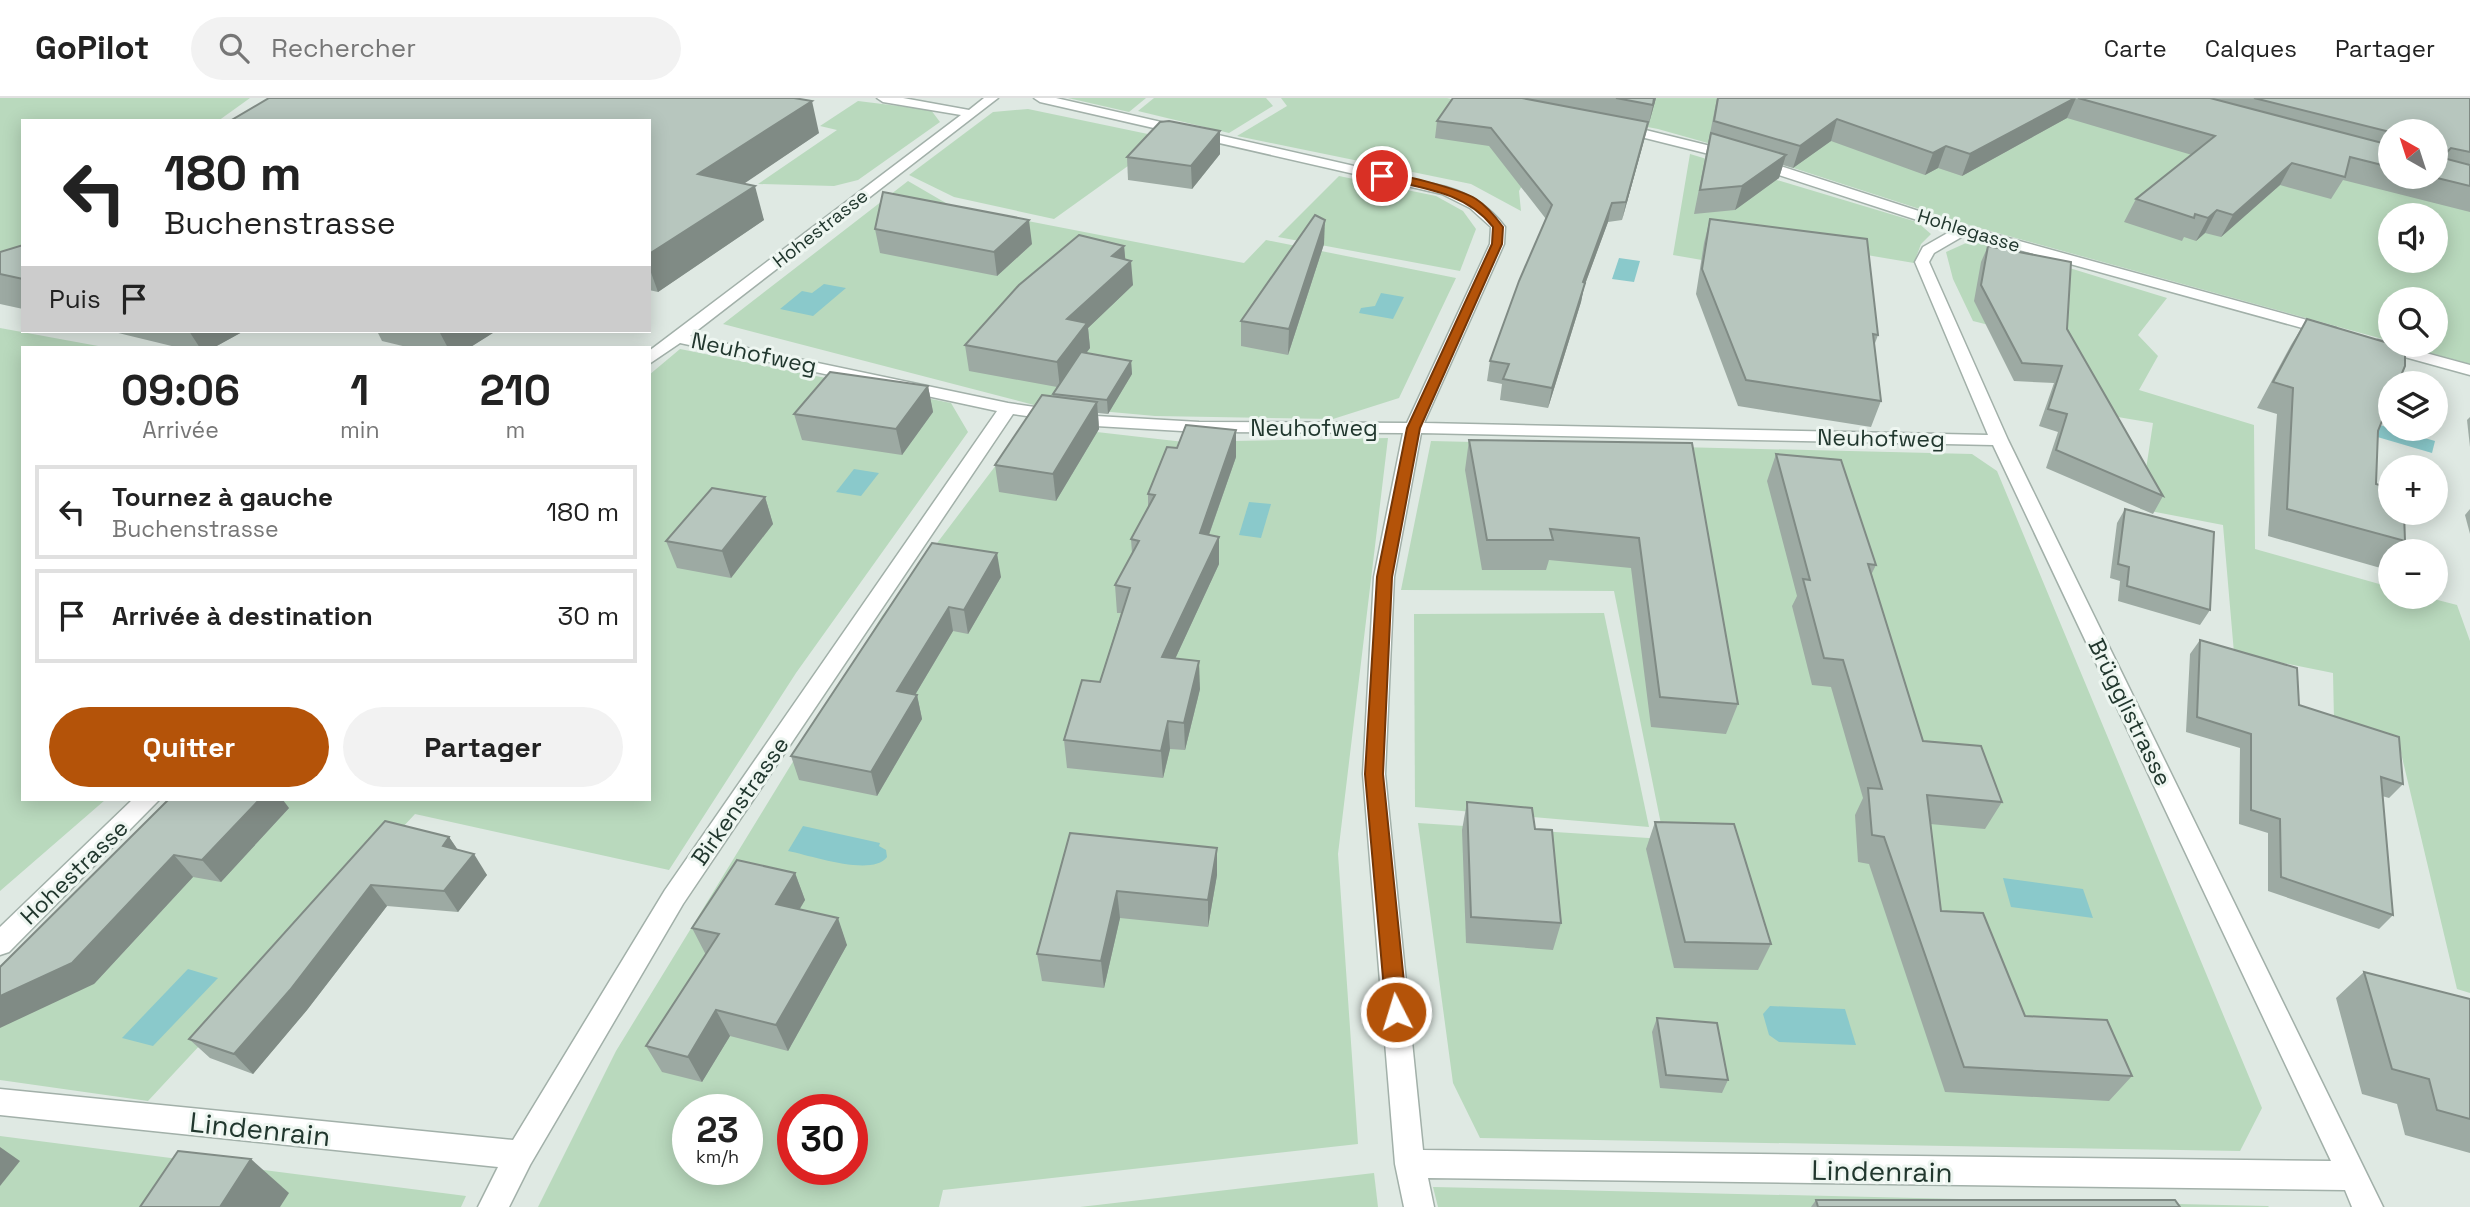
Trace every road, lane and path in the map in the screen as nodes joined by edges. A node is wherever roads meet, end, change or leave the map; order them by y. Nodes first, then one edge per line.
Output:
1 (883, 98) edge
2 (992, 98) edge
3 (1040, 98) edge
4 (968, 113) junction
5 (1599, 124) edge
6 (1962, 230) junction
7 (2342, 335) edge
8 (679, 338) junction
9 (2367, 342) edge
10 (651, 358) edge
11 (2470, 370) edge
12 (1008, 408) junction
13 (1413, 428) junction
14 (1999, 440) junction
15 (146, 801) edge
16 (0, 944) edge
17 (0, 1102) edge
18 (520, 1155) junction
19 (1410, 1164) junction
20 (2354, 1176) junction
21 (493, 1207) edge
22 (1419, 1207) edge
23 (2368, 1207) edge

1 - 4 street
2 - 4 street, Hohestrasse
3 - 13 street
4 - 8 street, Hohestrasse
5 - 6 street, Hohlegasse
6 - 7 street, Hohlegasse
6 - 14 street, Brügglistrasse
8 - 10 street, Hohestrasse
8 - 12 street, Neuhofweg
9 - 11 street
12 - 13 street, Neuhofweg
12 - 18 street, Birkenstrasse
13 - 14 street, Neuhofweg
13 - 19 street
14 - 20 street, Brügglistrasse
15 - 16 street, Hohestrasse
17 - 18 street, Lindenrain
18 - 21 street, Birkenstrasse
19 - 20 street, Lindenrain
19 - 22 street
20 - 23 street, Brügglistrasse

